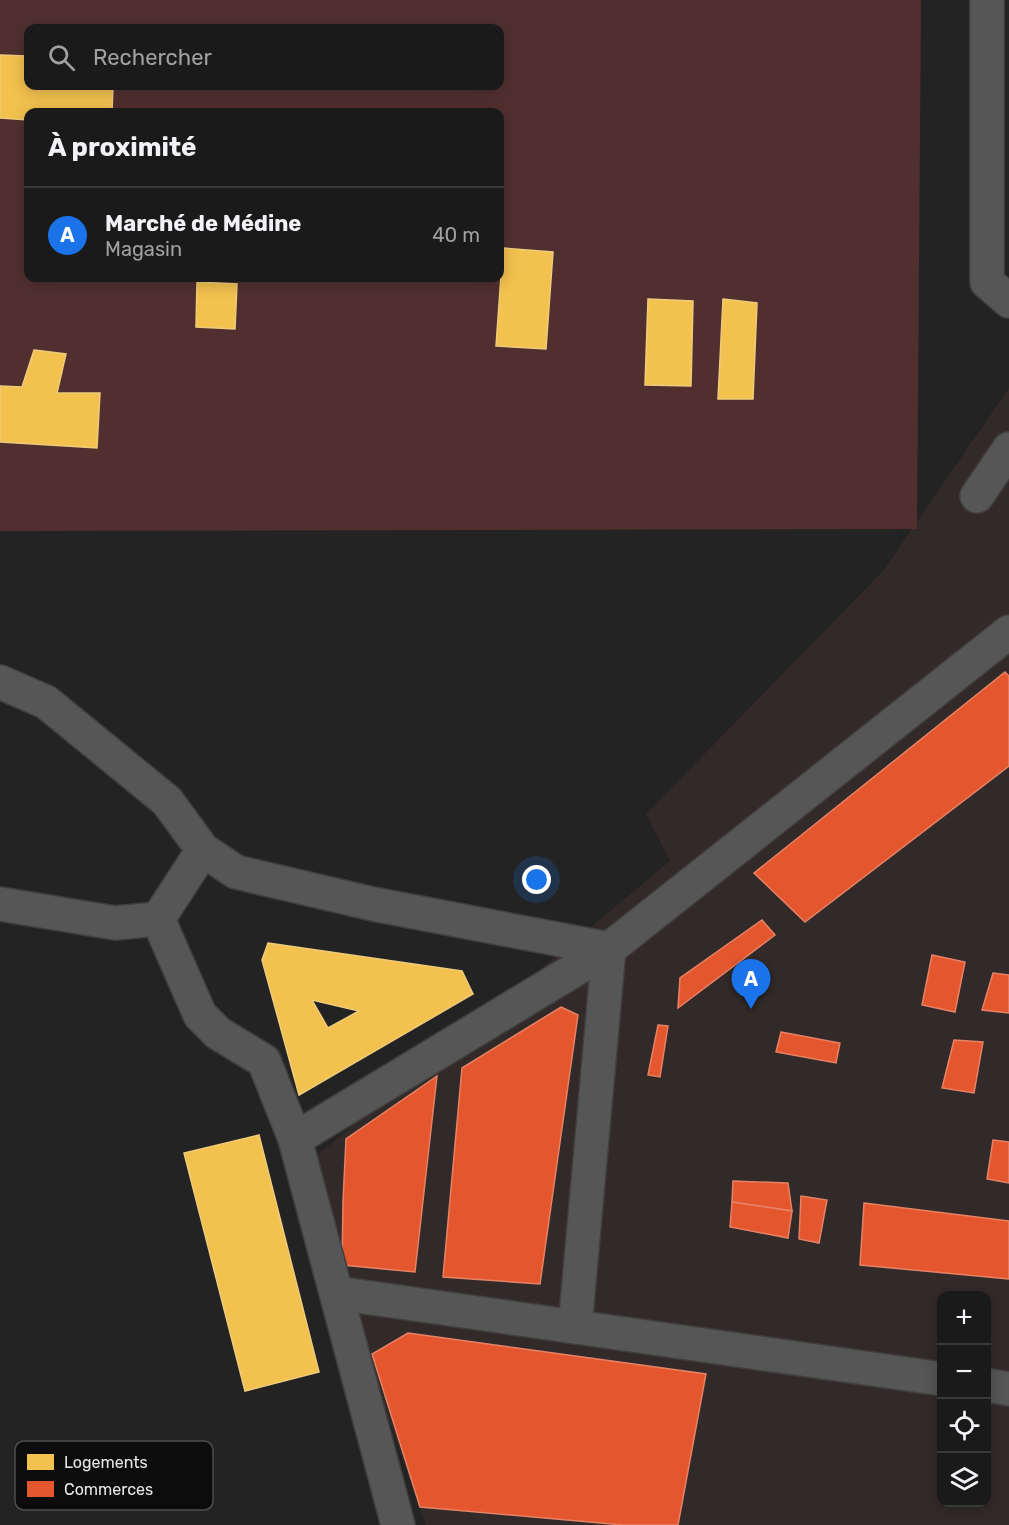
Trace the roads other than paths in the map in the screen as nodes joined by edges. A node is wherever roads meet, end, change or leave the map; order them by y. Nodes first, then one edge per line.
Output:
1 (987, 0) edge
2 (1009, 302) edge
3 (1009, 449) edge
4 (977, 496) dead end
5 (1009, 632) edge
6 (0, 682) edge
7 (203, 850) junction
8 (0, 904) edge
9 (158, 919) junction
10 (609, 949) junction
11 (295, 1139) junction
12 (336, 1293) junction
13 (575, 1327) junction
14 (937, 1378) edge
15 (991, 1386) edge
16 (1009, 1389) edge
17 (398, 1525) edge

1 - 2 street
3 - 4 street
5 - 10 street
6 - 7 street
7 - 9 street
7 - 10 street
8 - 9 street
9 - 11 street
10 - 11 street
10 - 13 street
11 - 12 street
12 - 13 street
12 - 17 street
13 - 14 street
15 - 16 street

